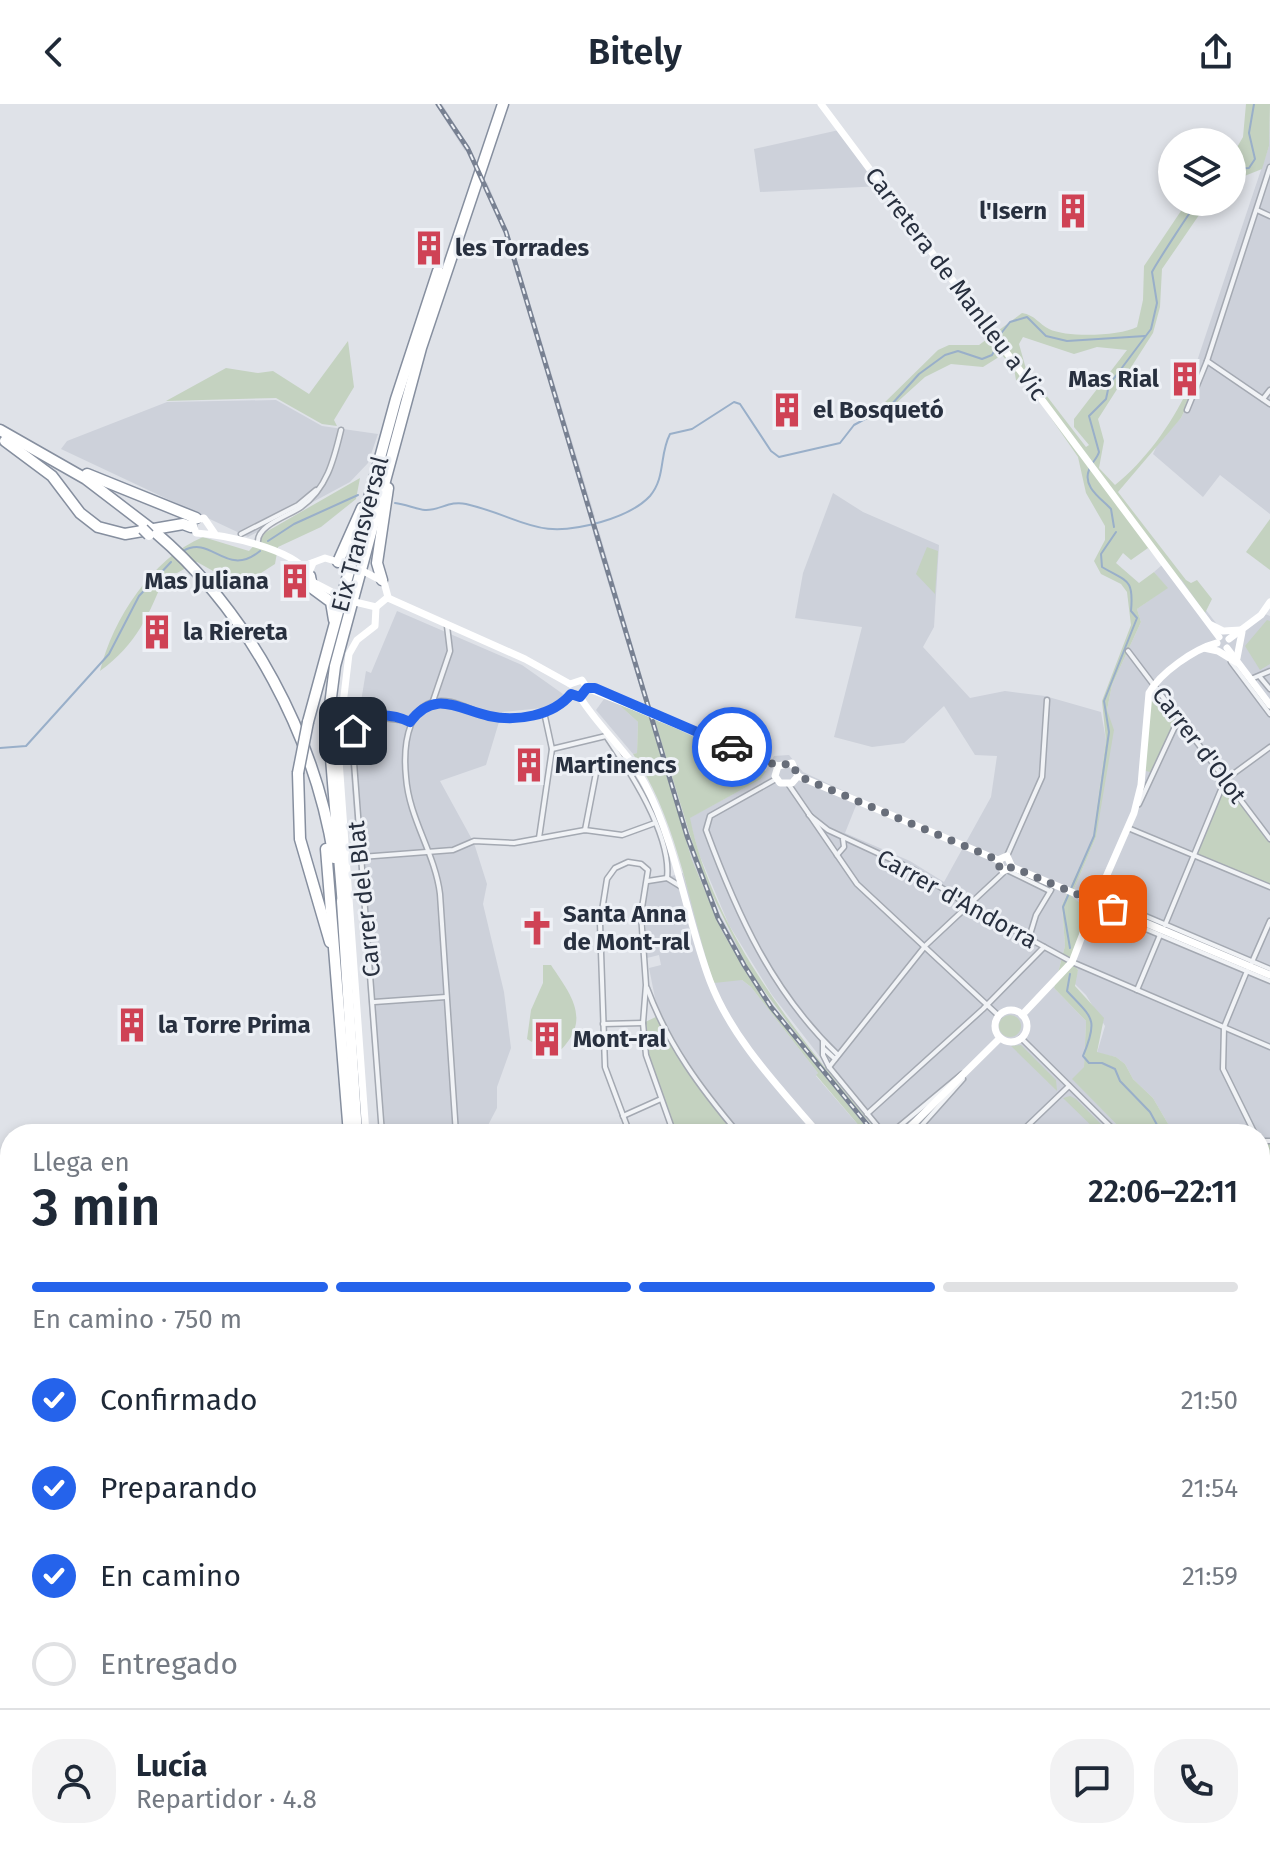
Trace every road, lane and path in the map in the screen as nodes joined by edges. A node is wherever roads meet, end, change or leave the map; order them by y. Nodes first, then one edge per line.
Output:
1 (496, 104) edge
2 (503, 104) edge
3 (821, 104) edge
4 (1270, 167) edge
5 (1257, 210) junction
6 (1270, 216) edge
7 (1207, 361) junction
8 (1270, 390) edge
9 (1263, 399) junction
10 (1270, 404) edge
11 (1187, 410) dead end
12 (398, 426) junction
13 (341, 430) dead end
14 (2, 437) edge
15 (382, 454) junction
16 (62, 463) junction
17 (323, 482) junction
18 (194, 522) junction
19 (205, 530) junction
20 (149, 531) junction
21 (241, 534) dead end
22 (258, 541) dead end
23 (313, 563) junction
24 (301, 564) junction
25 (343, 564) joint
26 (190, 570) junction
27 (363, 571) dead end
28 (310, 575) junction
29 (382, 580) junction
30 (340, 596) dead end
31 (388, 598) junction
32 (355, 602) dead end
33 (1270, 602) edge
34 (376, 607) junction
35 (1261, 615) junction
36 (1270, 618) edge
37 (1208, 622) junction
38 (447, 626) junction
39 (1243, 630) junction
40 (1218, 640) junction
41 (1228, 643) junction
42 (1200, 650) junction
43 (1128, 651) dead end
44 (328, 653) junction
45 (1227, 657) junction
46 (1238, 662) junction
47 (1270, 671) edge
48 (1256, 678) junction
49 (570, 684) junction
50 (1154, 684) junction
51 (587, 688) junction
52 (1270, 689) edge
53 (575, 696) junction
54 (1047, 700) dead end
55 (432, 704) junction
56 (1270, 705) edge
57 (544, 712) junction
58 (1270, 714) edge
59 (1179, 718) junction
60 (410, 722) junction
61 (602, 723) junction
62 (606, 736) junction
63 (1270, 747) edge
64 (552, 749) junction
65 (778, 766) junction
66 (628, 769) junction
67 (798, 776) junction
68 (776, 779) junction
69 (1225, 780) junction
70 (789, 785) junction
71 (1134, 813) junction
72 (809, 815) junction
73 (655, 823) junction
74 (1128, 828) junction
75 (585, 830) junction
76 (842, 836) junction
77 (539, 838) junction
78 (1270, 839) edge
79 (429, 852) junction
80 (1195, 854) junction
81 (837, 855) junction
82 (1007, 856) joint
83 (361, 857) junction
84 (1005, 867) junction
85 (667, 878) junction
86 (648, 881) junction
87 (680, 886) junction
88 (1049, 887) junction
89 (1270, 887) edge
90 (1086, 898) junction
91 (1099, 903) junction
92 (968, 905) junction
93 (343, 906) junction
94 (1270, 921) edge
95 (1165, 925) junction
96 (1160, 935) junction
97 (1028, 938) junction
98 (1044, 947) junction
99 (924, 948) junction
100 (1072, 962) junction
101 (1252, 962) junction
102 (338, 971) junction
103 (1247, 971) junction
104 (1270, 975) edge
105 (646, 985) junction
106 (1137, 990) junction
107 (446, 997) junction
108 (374, 1002) junction
109 (987, 1005) junction
110 (1022, 1015) junction
111 (999, 1016) junction
112 (643, 1023) junction
113 (603, 1024) junction
114 (1224, 1027) junction
115 (1000, 1038) junction
116 (1021, 1038) junction
117 (823, 1040) junction
118 (1270, 1047) edge
119 (824, 1049) junction
120 (836, 1057) junction
121 (829, 1067) junction
122 (964, 1073) junction
123 (1069, 1086) junction
124 (661, 1099) junction
125 (867, 1114) junction
126 (623, 1116) junction
127 (348, 1124) edge
128 (356, 1124) edge
129 (365, 1124) edge
130 (381, 1124) edge
131 (455, 1124) edge
132 (626, 1124) edge
133 (670, 1124) edge
134 (731, 1124) edge
135 (811, 1124) edge
136 (877, 1124) edge
137 (900, 1124) edge
138 (913, 1124) edge
139 (923, 1124) edge
140 (1029, 1124) edge
141 (1108, 1124) edge
142 (1250, 1124) edge

1 - 15 highway, Eix Transversal
2 - 12 highway, Eix Transversal
3 - 37 street, Carretera de Manlleu a Vic
4 - 5 street
5 - 6 street
5 - 7 street
7 - 9 street
7 - 11 street
8 - 9 street
9 - 10 street
12 - 29 highway
12 - 93 highway, Eix Transversal
13 - 17 street
14 - 16 highway
14 - 18 highway
14 - 20 highway
15 - 25 highway
15 - 44 highway, Eix Transversal
16 - 18 highway
16 - 20 highway
17 - 21 street
17 - 22 street
18 - 19 street
18 - 19 street
19 - 24 street
20 - 26 highway
23 - 24 street
23 - 25 street
23 - 28 street
24 - 28 street
26 - 93 highway
26 - 102 highway
27 - 29 street
28 - 30 street
28 - 44 highway
29 - 31 street
31 - 34 street
31 - 38 street
32 - 34 street
33 - 35 street
34 - 129 street
35 - 36 street
35 - 39 street
37 - 39 street
37 - 40 street, Carretera de Manlleu a Vic
37 - 42 street
38 - 49 street
38 - 55 street
39 - 41 street
39 - 46 street
40 - 41 street
40 - 42 street
41 - 46 street
42 - 45 street
42 - 50 street
43 - 50 street, Carrer d'Olot
44 - 102 highway, Eix Transversal, bridge
45 - 46 street
45 - 58 street
46 - 48 street
47 - 48 street
48 - 52 street
48 - 56 street
49 - 51 street
49 - 53 street
50 - 59 street, Carrer d'Olot
50 - 71 street
51 - 53 street
51 - 65 street, bridge
53 - 57 street
53 - 61 street
54 - 82 street
55 - 57 street
55 - 60 street
57 - 64 street
59 - 69 street, Carrer d'Olot
59 - 71 street
60 - 79 street
60 - 83 street, Carrer del Blat
61 - 62 street
61 - 87 street
62 - 64 street
62 - 66 street
63 - 69 street
64 - 77 street
65 - 67 street
65 - 68 street
66 - 73 street
66 - 75 street
67 - 70 street
67 - 84 street
68 - 70 street
68 - 117 street
69 - 78 street, Carrer d'Olot
69 - 80 street
70 - 72 street
71 - 74 street
72 - 76 street, Carrer d'Andorra
72 - 81 street
73 - 75 street
73 - 85 street
74 - 80 street
74 - 91 street
75 - 77 street
76 - 81 street, Carrer d'Andorra
76 - 92 street, Carrer d'Andorra
77 - 79 street
79 - 83 street
79 - 107 street
80 - 89 street
80 - 95 street
81 - 99 street
82 - 84 street
83 - 108 street, Carrer del Blat
84 - 88 street
84 - 92 street
85 - 86 street
85 - 87 street
86 - 105 street
86 - 113 street
87 - 135 street
88 - 90 street
88 - 97 street
90 - 91 street
90 - 91 street
91 - 95 street
91 - 96 street
91 - 100 street
91 - 104 street
92 - 97 street, Carrer d'Andorra
92 - 99 street
93 - 128 highway
94 - 101 street
95 - 101 street
96 - 103 street
96 - 106 street
97 - 98 street, Carrer d'Andorra
98 - 100 street, Carrer d'Andorra
98 - 109 street
99 - 109 street
99 - 120 street
100 - 106 street, Carrer d'Andorra
100 - 110 street
101 - 104 street
102 - 127 highway
103 - 104 street
103 - 114 street
105 - 112 street
105 - 134 street
106 - 114 street, Carrer d'Andorra
107 - 108 street
107 - 131 street
108 - 130 street, Carrer del Blat
109 - 111 street
109 - 125 street
110 - 111 street
110 - 116 street
111 - 115 street
112 - 113 street
112 - 124 street
113 - 126 street
114 - 118 street, Carrer d'Andorra
114 - 142 street
115 - 116 street
115 - 122 street
116 - 123 street
117 - 119 street
117 - 120 street
119 - 120 street
119 - 121 street
120 - 121 street
121 - 125 street
122 - 137 street
122 - 138 street
122 - 139 street
123 - 140 street
123 - 141 street
124 - 126 street
124 - 133 street
125 - 136 street
126 - 132 street

